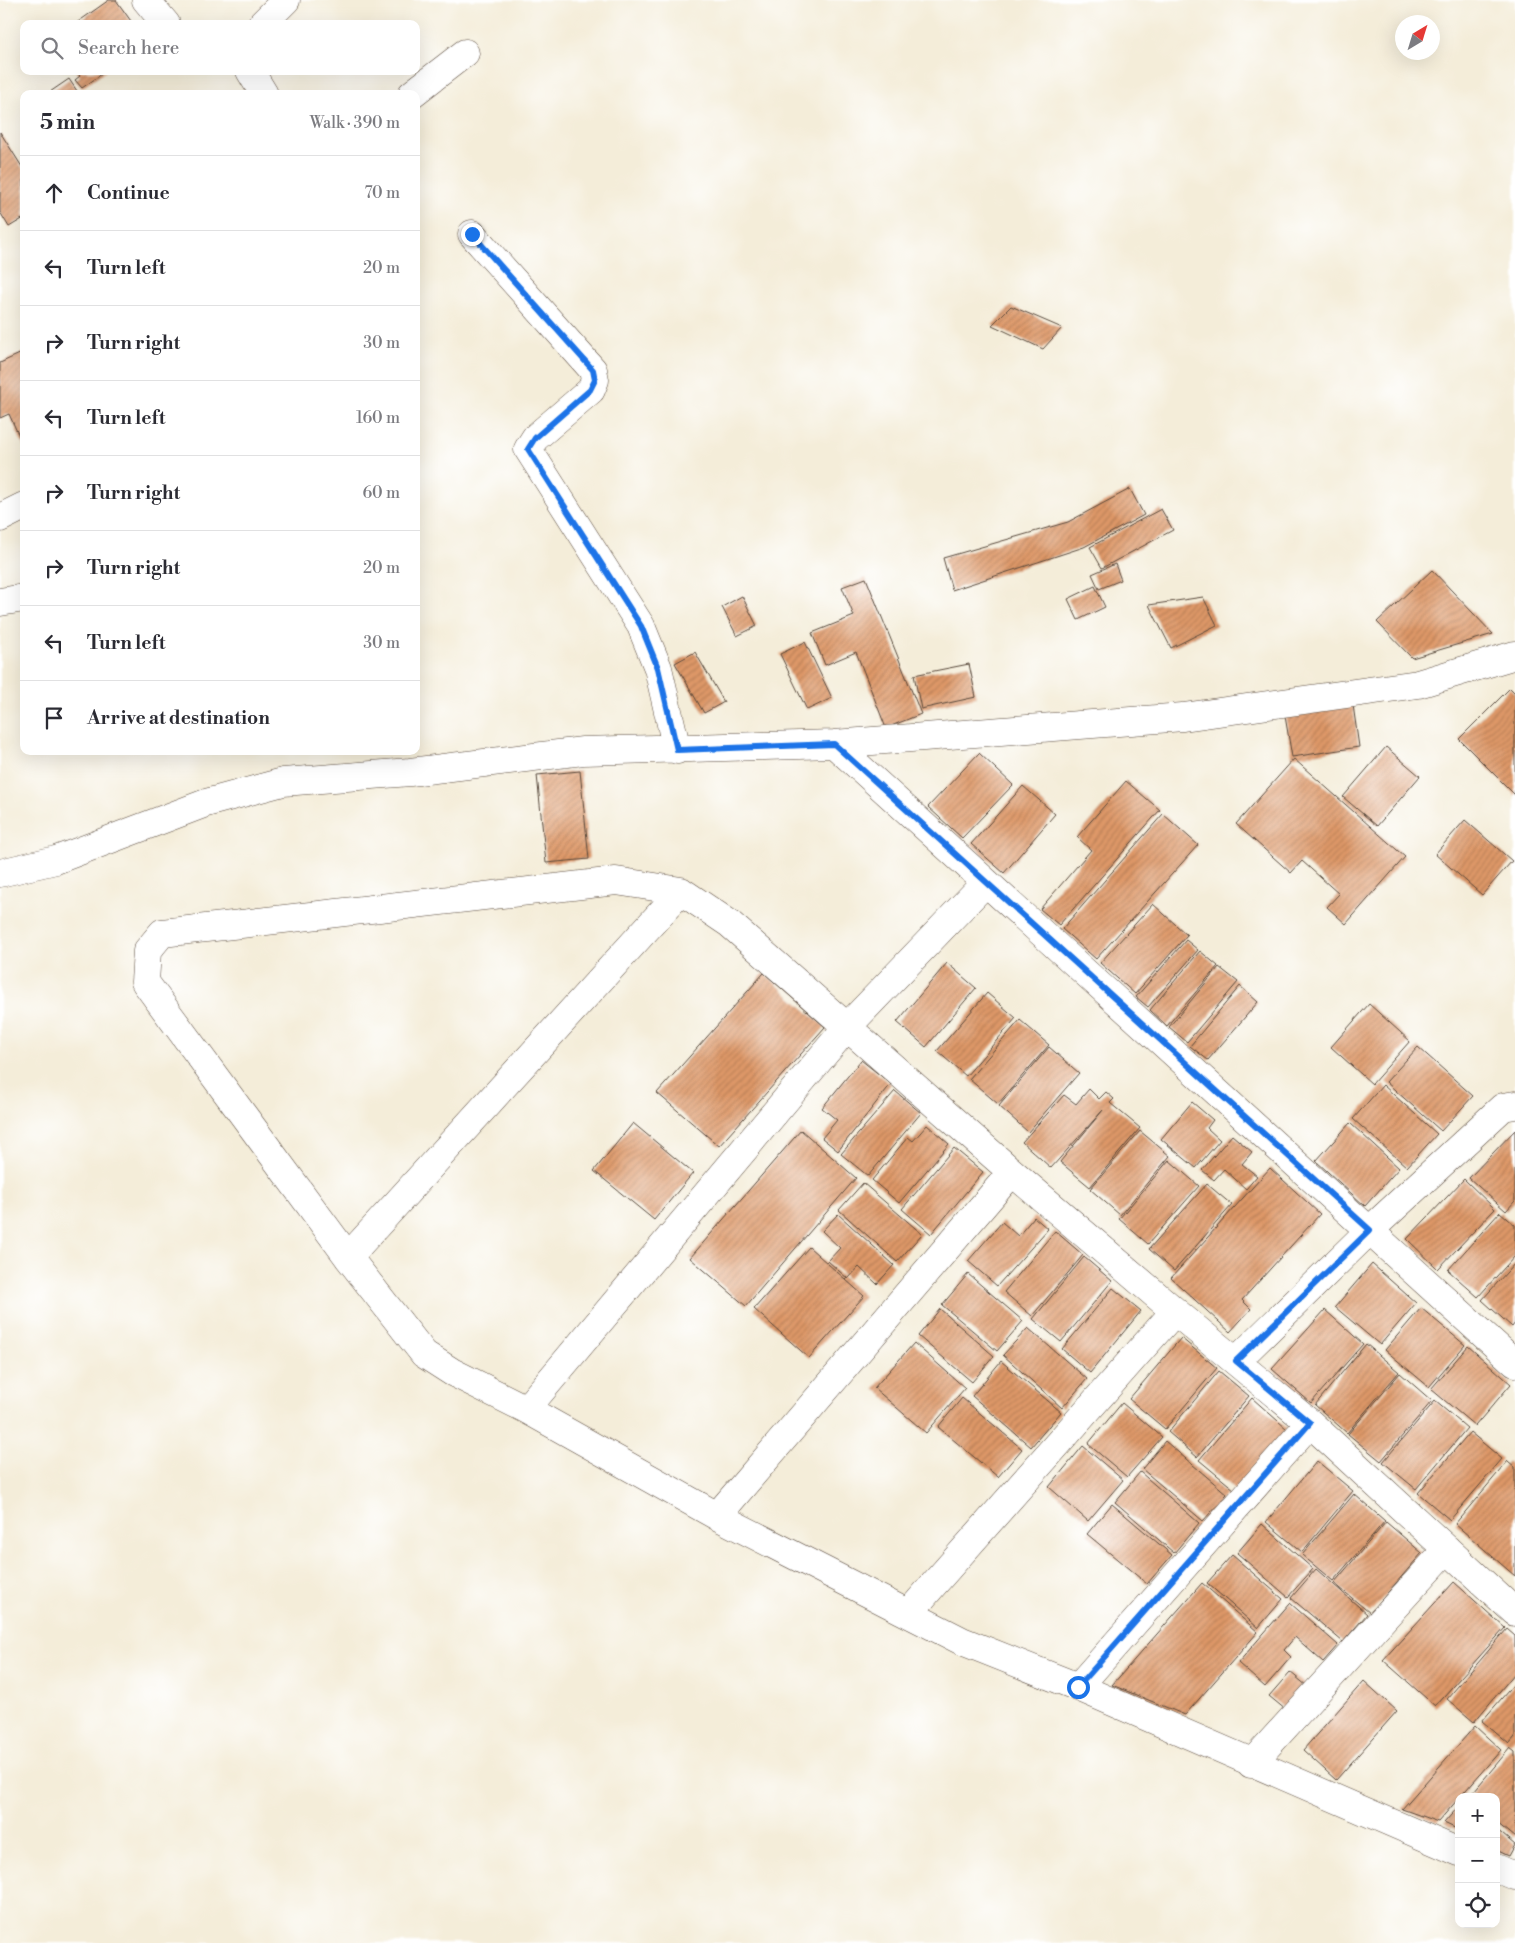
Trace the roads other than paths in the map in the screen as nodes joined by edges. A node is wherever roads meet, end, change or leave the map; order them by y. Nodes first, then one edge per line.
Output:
1 (146, 0) edge
2 (286, 0) edge
3 (163, 20) edge
4 (266, 20) edge
5 (465, 53) dead end
6 (252, 75) edge
7 (262, 90) edge
8 (417, 90) edge
9 (472, 234) dead end
10 (20, 508) edge
11 (0, 518) edge
12 (20, 599) edge
13 (0, 602) edge
14 (1515, 655) edge
15 (834, 744) junction
16 (677, 750) junction
17 (407, 762) edge
18 (0, 873) edge
19 (986, 882) junction
20 (681, 891) junction
21 (847, 1027) junction
22 (1515, 1105) edge
23 (1012, 1172) junction
24 (1370, 1230) junction
25 (348, 1257) junction
26 (1177, 1313) junction
27 (1236, 1361) junction
28 (1515, 1363) edge
29 (526, 1410) junction
30 (1310, 1423) junction
31 (717, 1516) junction
32 (1447, 1548) junction
33 (1515, 1612) edge
34 (919, 1618) junction
35 (1078, 1687) junction
36 (1251, 1764) junction
37 (1455, 1850) edge

1 - 3 street
2 - 4 street
5 - 8 street
6 - 7 street
9 - 16 street
10 - 11 street
12 - 13 street
14 - 15 street
15 - 16 street
15 - 19 street
16 - 17 street
17 - 18 street
19 - 21 street
19 - 24 street
20 - 21 street
20 - 25 street
20 - 25 street
21 - 23 street
21 - 29 street
22 - 24 street
23 - 26 street
23 - 31 street
24 - 27 street
24 - 28 street
25 - 29 street
26 - 27 street
26 - 34 street
27 - 30 street
29 - 31 street
30 - 32 street
30 - 35 street
31 - 34 street
32 - 33 street
32 - 36 street
34 - 35 street
35 - 36 street
36 - 37 street

